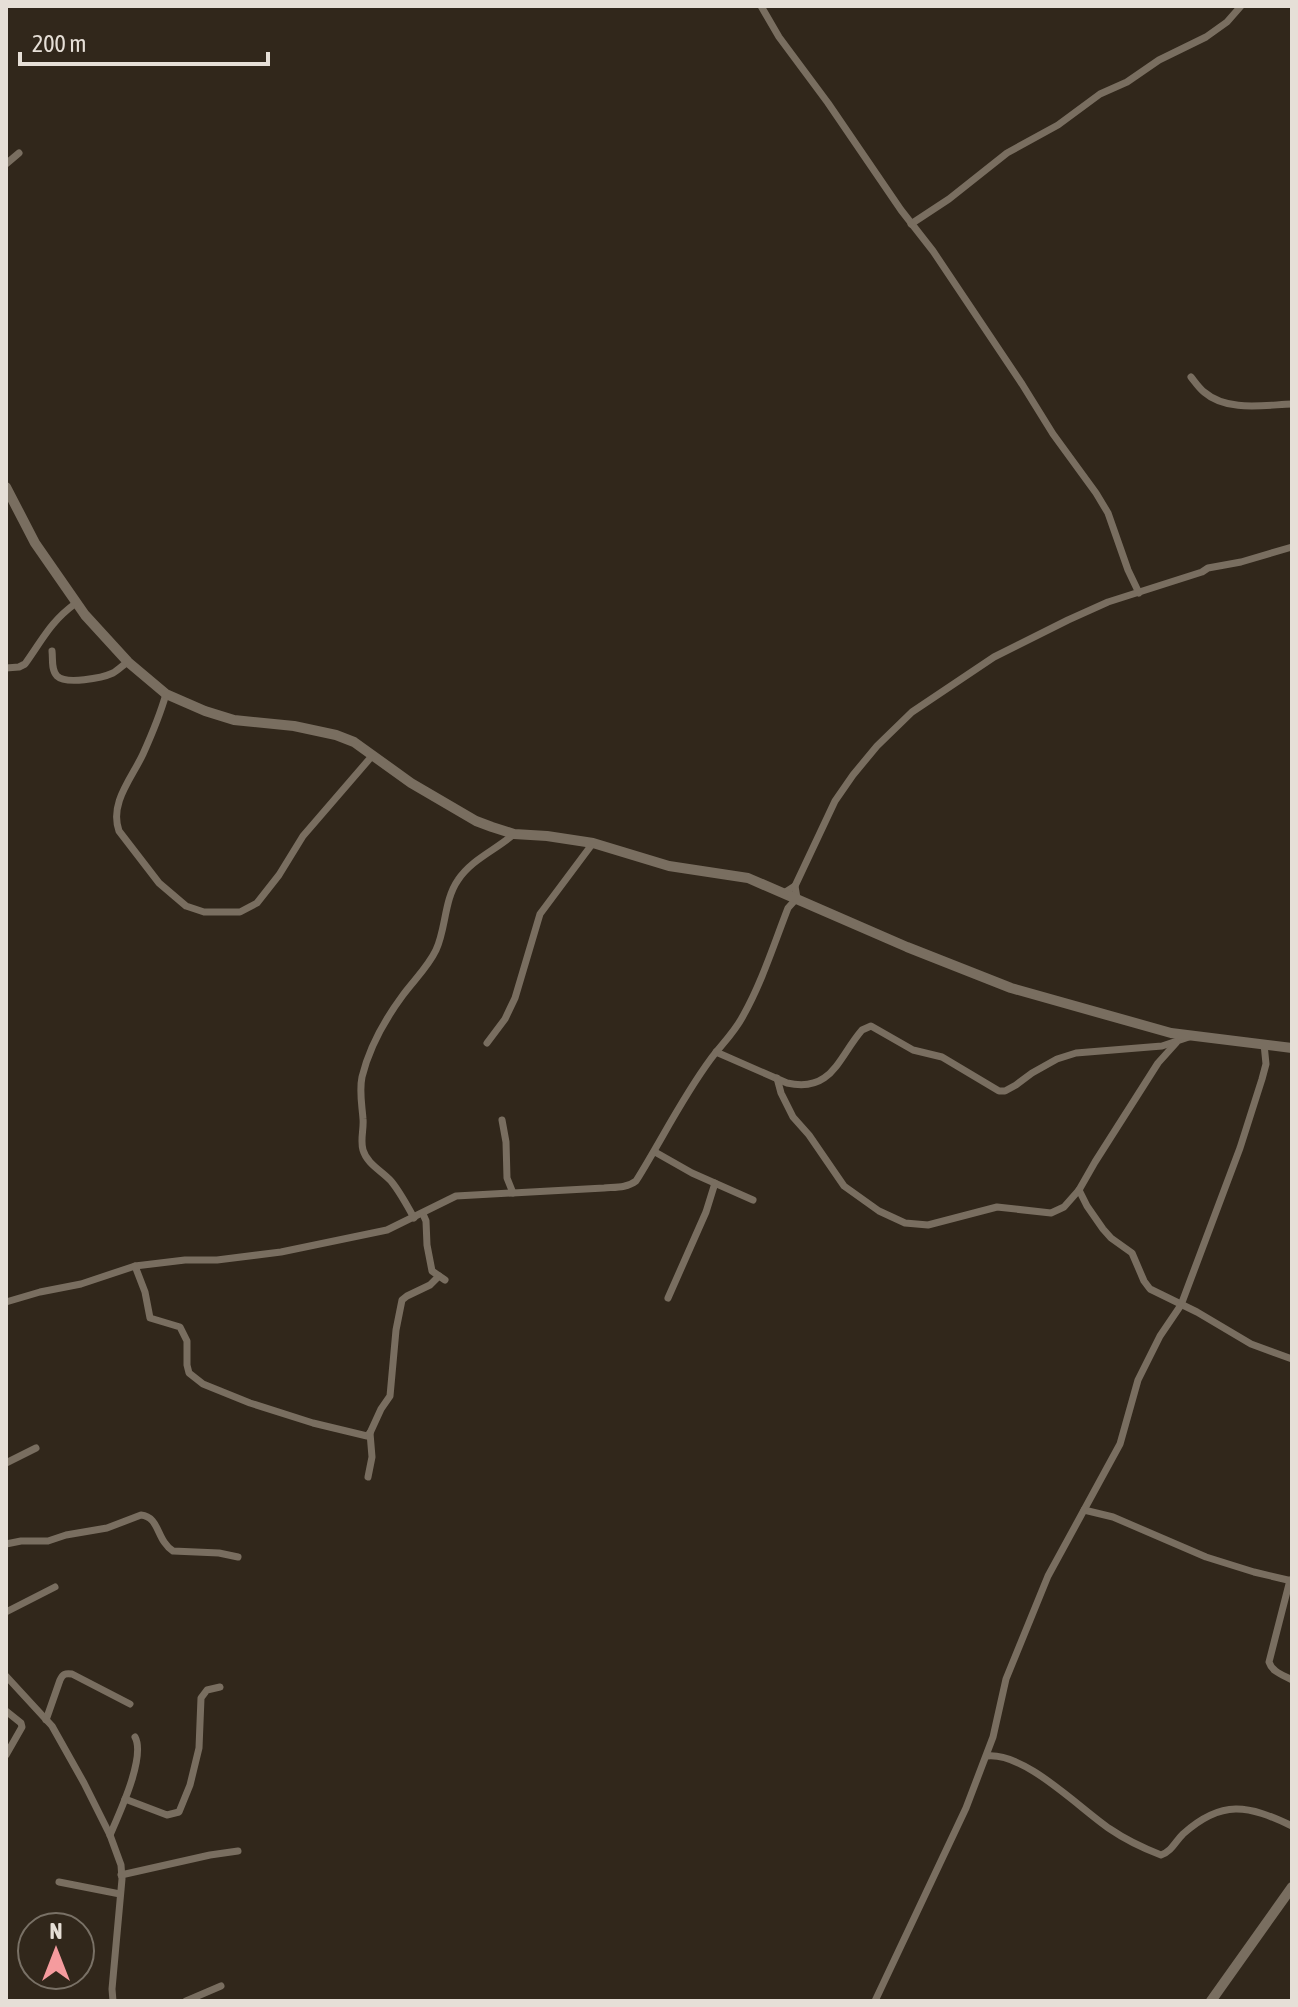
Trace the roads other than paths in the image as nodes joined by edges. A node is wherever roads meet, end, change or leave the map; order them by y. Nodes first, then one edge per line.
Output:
1 (761, 6) edge
2 (1241, 6) edge
3 (19, 153) dead end
4 (6, 164) edge
5 (911, 224) junction
6 (1191, 377) dead end
7 (1292, 404) edge
8 (6, 487) edge
9 (1292, 547) edge
10 (1139, 593) junction
11 (76, 603) junction
12 (52, 651) dead end
13 (128, 662) junction
14 (6, 668) edge
15 (166, 694) junction
16 (372, 756) junction
17 (514, 834) junction
18 (593, 843) junction
19 (795, 886) junction
20 (784, 893) junction
21 (797, 898) junction
22 (1194, 1035) junction
23 (487, 1043) dead end
24 (1176, 1043) junction
25 (1264, 1044) junction
26 (1292, 1048) edge
27 (716, 1052) junction
28 (777, 1078) junction
29 (502, 1120) dead end
30 (655, 1152) junction
31 (715, 1183) junction
32 (1079, 1190) junction
33 (513, 1193) junction
34 (753, 1200) dead end
35 (423, 1214) junction
36 (414, 1218) junction
37 (135, 1266) junction
38 (668, 1298) dead end
39 (6, 1302) edge
40 (1181, 1305) junction
41 (1292, 1359) edge
42 (370, 1433) junction
43 (36, 1448) dead end
44 (6, 1463) edge
45 (368, 1477) dead end
46 (1084, 1510) junction
47 (6, 1544) edge
48 (238, 1557) dead end
49 (1291, 1581) edge
50 (55, 1587) dead end
51 (6, 1612) edge
52 (6, 1676) edge
53 (1292, 1680) edge
54 (220, 1687) dead end
55 (130, 1704) dead end
56 (6, 1711) edge
57 (46, 1720) junction
58 (135, 1737) dead end
59 (6, 1755) edge
60 (987, 1756) junction
61 (125, 1799) junction
62 (1292, 1826) edge
63 (110, 1835) junction
64 (238, 1851) dead end
65 (121, 1875) junction
66 (59, 1882) dead end
67 (1292, 1887) edge
68 (120, 1894) junction
69 (221, 1986) dead end
70 (113, 2001) edge
71 (186, 2001) edge
72 (875, 2001) edge
73 (1211, 2001) edge

1 - 5 street
2 - 5 street
3 - 4 street
5 - 10 street
6 - 7 street
8 - 11 street
9 - 10 street
10 - 19 street
11 - 13 street
11 - 14 street
12 - 13 street
13 - 15 street
15 - 16 street
15 - 16 street
16 - 17 street
17 - 18 street
17 - 36 street
18 - 20 street
18 - 23 street
19 - 20 street
19 - 21 street
20 - 21 street
21 - 22 street
21 - 27 street
22 - 24 street
22 - 25 street
24 - 28 street
24 - 32 street
25 - 26 street
25 - 40 street
27 - 28 street
27 - 30 street
28 - 32 street
29 - 33 street
30 - 31 street
30 - 33 street
31 - 34 street
31 - 38 street
32 - 40 street
33 - 35 street
35 - 36 street
35 - 42 street
36 - 37 street
37 - 39 street
37 - 42 street
40 - 41 street
40 - 46 street
42 - 45 street
43 - 44 street
46 - 49 street
46 - 60 street
47 - 48 street
49 - 53 street
50 - 51 street
52 - 57 street
54 - 61 street
55 - 57 street
56 - 59 street
57 - 63 street
58 - 61 street
60 - 62 street
60 - 72 street
61 - 63 street
63 - 65 street
64 - 65 street
65 - 68 street
66 - 68 street
67 - 73 street
68 - 70 street
69 - 71 street

